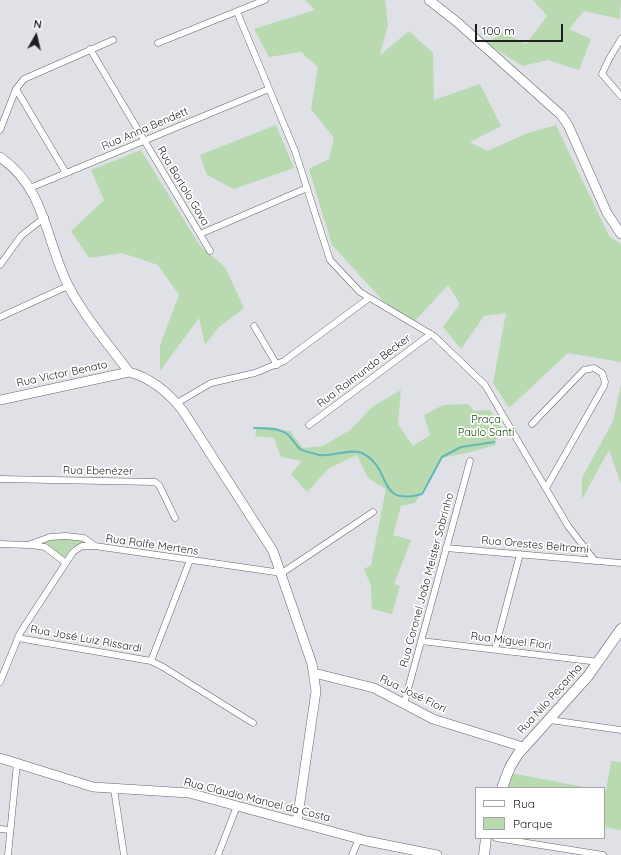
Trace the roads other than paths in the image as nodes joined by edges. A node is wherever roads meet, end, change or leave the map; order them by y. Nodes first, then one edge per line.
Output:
1 (265, 0) edge
2 (429, 0) edge
3 (237, 12) junction
4 (621, 39) edge
5 (113, 40) dead end
6 (158, 43) dead end
7 (90, 49) junction
8 (16, 89) junction
9 (269, 89) junction
10 (618, 90) edge
11 (621, 96) edge
12 (0, 130) edge
13 (144, 140) junction
14 (0, 157) edge
15 (66, 173) junction
16 (30, 188) junction
17 (307, 188) junction
18 (45, 217) junction
19 (200, 234) junction
20 (621, 234) edge
21 (210, 251) dead end
22 (0, 265) edge
23 (68, 286) junction
24 (369, 298) junction
25 (0, 317) edge
26 (254, 326) dead end
27 (431, 334) junction
28 (277, 365) junction
29 (129, 372) junction
30 (0, 400) edge
31 (177, 403) junction
32 (309, 424) dead end
33 (532, 424) dead end
34 (470, 461) dead end
35 (0, 479) edge
36 (0, 482) edge
37 (546, 488) junction
38 (373, 512) dead end
39 (175, 518) dead end
40 (0, 544) edge
41 (28, 545) junction
42 (95, 546) junction
43 (446, 548) junction
44 (520, 554) junction
45 (190, 560) junction
46 (595, 561) junction
47 (66, 563) junction
48 (621, 563) edge
49 (282, 574) junction
50 (621, 629) edge
51 (18, 638) junction
52 (421, 641) junction
53 (495, 650) junction
54 (151, 661) junction
55 (599, 662) junction
56 (3, 667) edge
57 (314, 673) junction
58 (0, 682) edge
59 (404, 704) junction
60 (550, 720) junction
61 (253, 723) dead end
62 (621, 730) edge
63 (523, 747) junction
64 (0, 758) edge
65 (16, 763) junction
66 (502, 787) edge
67 (114, 789) junction
68 (237, 806) junction
69 (296, 822) junction
70 (0, 829) edge
71 (10, 830) junction
72 (359, 839) junction
73 (486, 839) edge
74 (502, 839) edge
75 (8, 855) edge
76 (124, 855) edge
77 (218, 855) edge
78 (352, 855) edge
79 (437, 855) edge
80 (484, 855) edge
81 (603, 855) edge

1 - 3 street
2 - 20 street
3 - 6 street
3 - 9 street
4 - 10 street
5 - 7 street
7 - 8 street
7 - 13 street, Rua Bortolo Gava
8 - 12 street
8 - 15 street
9 - 13 street, Rua Anna Bendett
9 - 17 street
10 - 11 street
13 - 15 street, Rua Anna Bendett
13 - 19 street, Rua Bortolo Gava
14 - 16 street
15 - 16 street, Rua Anna Bendett
16 - 18 street
17 - 19 street
17 - 24 street
18 - 22 street
18 - 23 street
19 - 21 street, Rua Bortolo Gava
23 - 25 street
23 - 29 street
24 - 27 street
24 - 28 street
26 - 28 street
27 - 32 street, Rua Raimundo Becker
27 - 37 street
28 - 31 street
29 - 30 street, Rua Victor Benato
29 - 31 street
31 - 49 street
33 - 37 street
34 - 43 street, Rua Coronel João Meister Sobrinho
35 - 36 street
35 - 39 street, Rua Ebenézer
37 - 46 street
38 - 49 street
40 - 41 street, Rua Rolfe Mertens
41 - 42 street, Rua Rolfe Mertens
41 - 47 street
42 - 45 street, Rua Rolfe Mertens
42 - 47 street
43 - 44 street, Rua Orestes Beltrami
43 - 52 street, Rua Coronel João Meister Sobrinho
44 - 46 street, Rua Orestes Beltrami
44 - 53 street
45 - 49 street, Rua Rolfe Mertens
45 - 54 street
46 - 48 street, Rua Orestes Beltrami
47 - 51 street
49 - 57 street
50 - 55 main road, Rua Nilo Peçanha
51 - 54 street, Rua José Luiz Rissardi
51 - 56 street
52 - 53 street, Rua Miguel Fiori
52 - 59 street, Rua Coronel João Meister Sobrinho
53 - 55 street, Rua Miguel Fiori
54 - 61 street, Rua José Luiz Rissardi
55 - 60 main road, Rua Nilo Peçanha
56 - 58 street
57 - 59 street, Rua José Fiori
57 - 69 street
59 - 63 street, Rua José Fiori
60 - 62 street
60 - 63 main road, Rua Nilo Peçanha
63 - 66 main road, Rua Nilo Peçanha
64 - 65 street, Rua Cláudio Manoel da Costa
65 - 67 street, Rua Cláudio Manoel da Costa
65 - 71 street
67 - 68 street, Rua Cláudio Manoel da Costa
67 - 76 street
68 - 69 street, Rua Cláudio Manoel da Costa
68 - 77 street
69 - 72 street, Rua Cláudio Manoel da Costa
70 - 71 street
71 - 75 street
72 - 78 street
72 - 79 street, Rua Cláudio Manoel da Costa
73 - 80 main road
74 - 81 street

